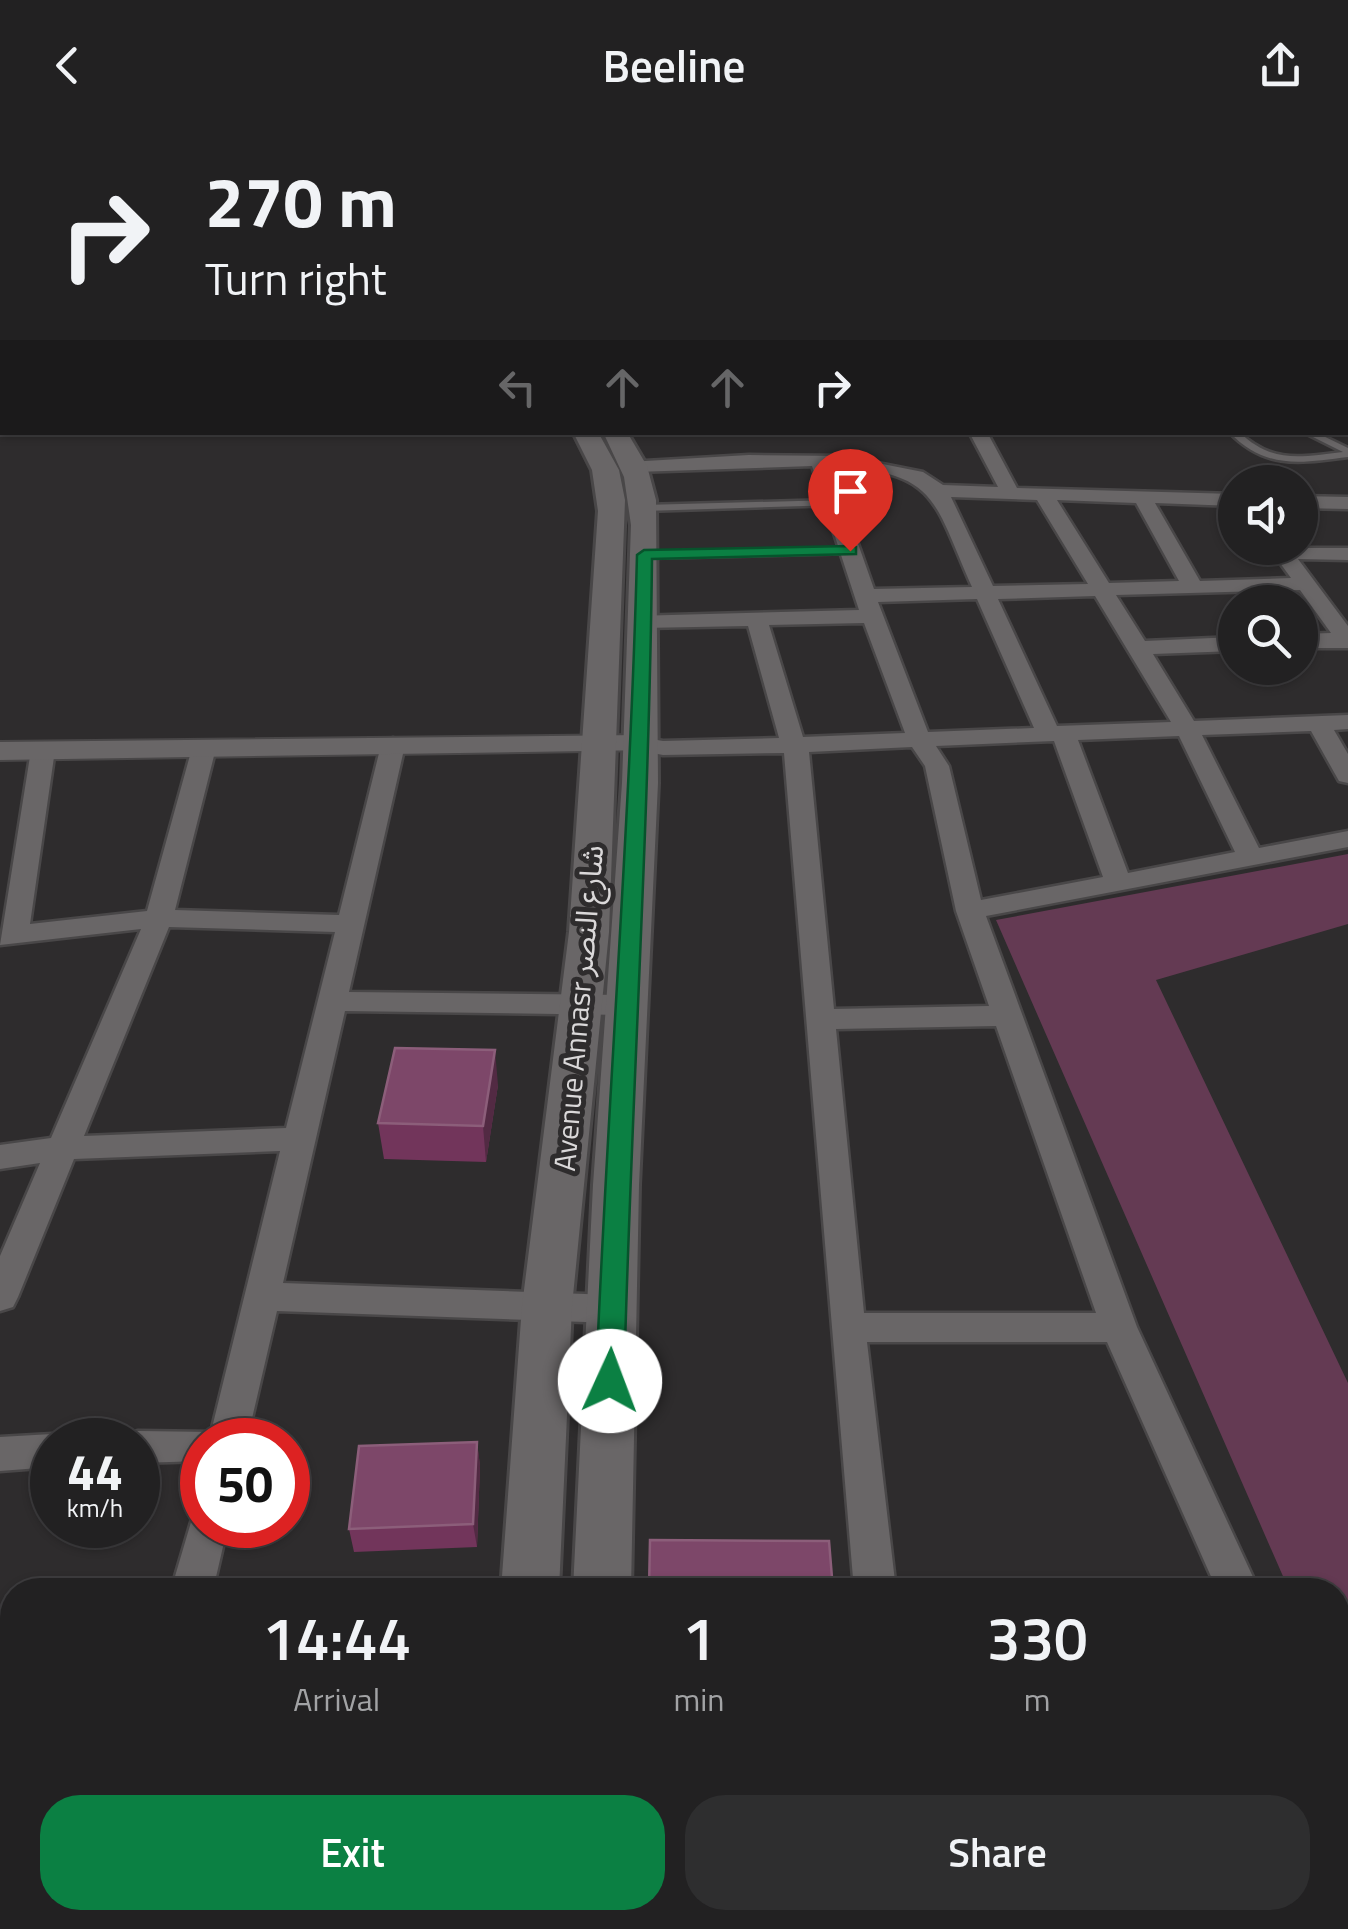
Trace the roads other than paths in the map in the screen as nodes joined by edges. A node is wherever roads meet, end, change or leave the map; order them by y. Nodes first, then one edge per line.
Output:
1 (587, 435) edge
2 (615, 435) edge
3 (980, 435) edge
4 (1237, 435) edge
5 (1313, 435) edge
6 (1348, 453) edge
7 (820, 461) junction
8 (635, 466) junction
9 (939, 491) junction
10 (1010, 492) junction
11 (1043, 493) junction
12 (1142, 497) junction
13 (1218, 499) edge
14 (835, 503) junction
15 (1318, 503) edge
16 (1348, 504) edge
17 (644, 508) junction
18 (850, 551) junction
19 (1318, 552) edge
20 (1348, 554) edge
21 (644, 555) junction
22 (1291, 565) edge
23 (1304, 584) junction
24 (1194, 587) junction
25 (1100, 589) junction
26 (982, 592) junction
27 (870, 606) junction
28 (757, 619) junction
29 (642, 621) junction
30 (1348, 639) edge
31 (1318, 640) edge
32 (1218, 645) edge
33 (1137, 648) junction
34 (1348, 722) edge
35 (1319, 724) junction
36 (1186, 727) junction
37 (1055, 732) junction
38 (919, 739) junction
39 (620, 743) junction
40 (393, 745) junction
41 (796, 745) junction
42 (204, 748) junction
43 (43, 750) junction
44 (0, 751) edge
45 (1348, 776) edge
46 (1348, 839) edge
47 (1251, 858) junction
48 (1118, 882) junction
49 (970, 911) junction
50 (159, 918) junction
51 (351, 924) junction
52 (7, 935) edge
53 (332, 1001) junction
54 (604, 1004) junction
55 (1008, 1016) junction
56 (820, 1019) junction
57 (300, 1139) junction
58 (64, 1148) junction
59 (0, 1157) edge
60 (262, 1296) junction
61 (0, 1297) edge
62 (548, 1306) junction
63 (613, 1309) junction
64 (846, 1328) junction
65 (1120, 1328) junction
66 (233, 1418) edge
67 (30, 1452) edge
68 (0, 1454) edge
69 (202, 1548) edge
70 (195, 1578) edge
71 (531, 1578) edge
72 (602, 1578) edge
73 (874, 1578) edge
74 (1233, 1578) edge

1 - 39 main road, Avenue Annasr شارع النصر
2 - 8 main road, Avenue Annasr شارع النصر
3 - 10 street
4 - 6 lane
5 - 6 lane
7 - 8 street
7 - 9 street
7 - 14 street
8 - 17 main road, Avenue Annasr شارع النصر
9 - 10 street
9 - 26 street
10 - 11 street
11 - 12 street
11 - 25 street
12 - 13 street
12 - 24 street
14 - 17 lane
14 - 18 street
15 - 16 street
17 - 21 main road, Avenue Annasr شارع النصر
18 - 21 lane
18 - 27 street
19 - 20 street
21 - 29 main road, Avenue Annasr شارع النصر
22 - 23 street
23 - 24 street
23 - 30 street
24 - 25 street
25 - 26 street
25 - 33 street
26 - 27 street
26 - 37 street
27 - 28 street
27 - 38 street
28 - 29 street
28 - 41 street
29 - 39 main road, Avenue Annasr شارع النصر
30 - 31 street
32 - 33 street
33 - 36 street
34 - 35 street
35 - 36 street
35 - 45 street
36 - 37 street
36 - 47 street
37 - 38 street
37 - 48 street
38 - 41 street
38 - 49 street
39 - 40 street
39 - 41 street
39 - 54 main road, Avenue Annasr شارع النصر
40 - 42 street
40 - 51 street
41 - 56 street
42 - 43 street
42 - 50 street
43 - 44 street
43 - 52 street
46 - 47 street
47 - 48 street
48 - 49 street
49 - 55 street
50 - 51 street
50 - 52 street
50 - 58 street
51 - 53 street
53 - 54 street
53 - 57 street
54 - 62 main road, Avenue Annasr شارع النصر
54 - 63 main road, Avenue Annasr شارع النصر
55 - 56 street
55 - 65 street
56 - 64 street
57 - 58 street
57 - 60 street
58 - 59 street
58 - 61 street
60 - 62 street
60 - 66 street
62 - 63 street
62 - 71 main road, Avenue Annasr شارع النصر
63 - 72 main road, Avenue Annasr شارع النصر
64 - 65 street
64 - 73 street
65 - 74 street
67 - 68 street
69 - 70 street

